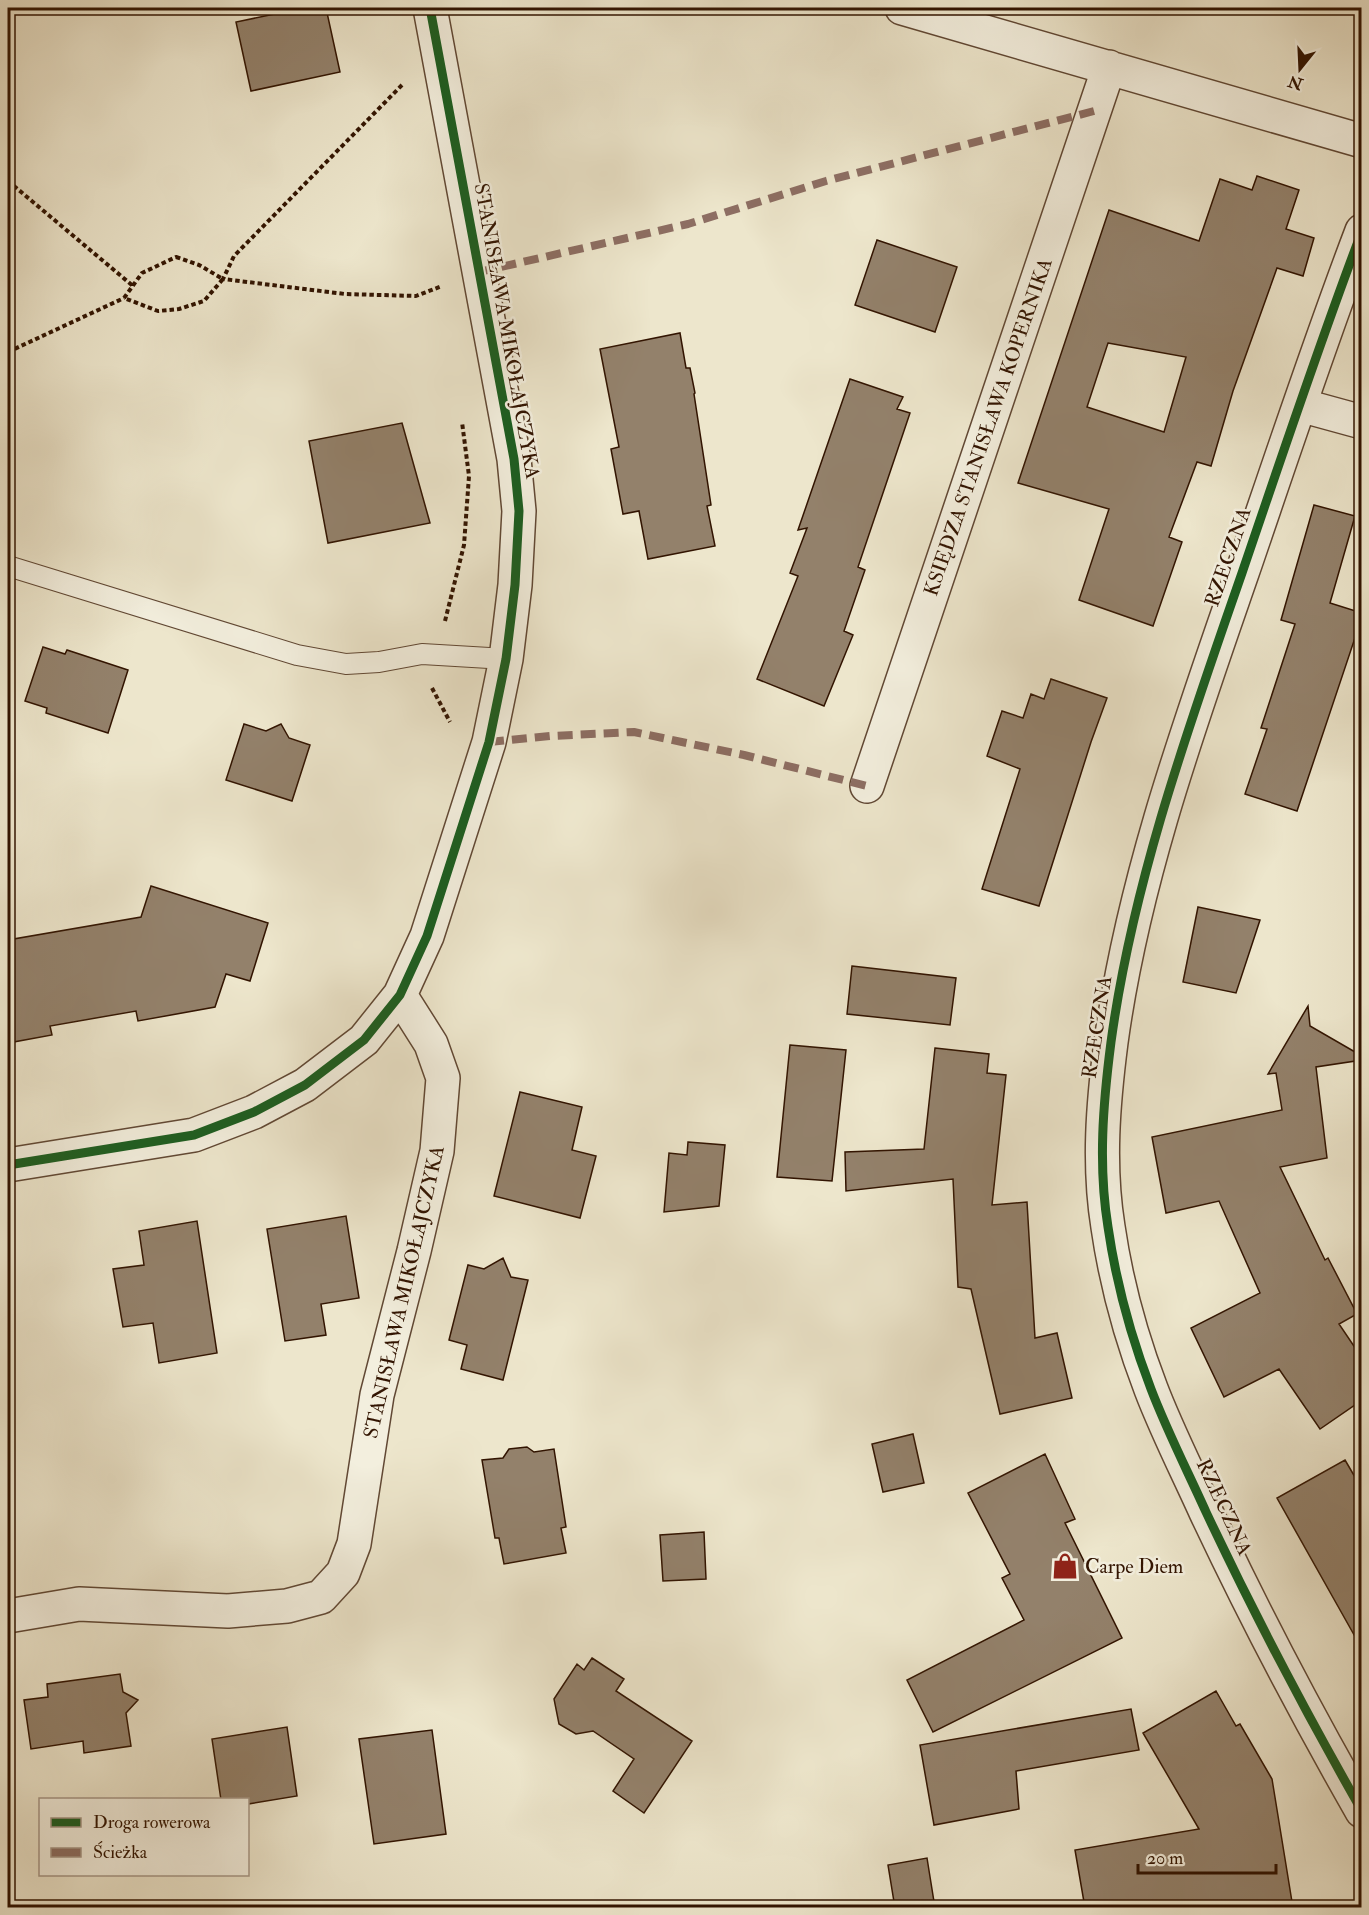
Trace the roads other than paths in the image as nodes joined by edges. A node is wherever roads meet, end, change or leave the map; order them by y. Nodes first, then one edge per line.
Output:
1 (430, 8) edge
2 (902, 8) edge
3 (1109, 67) junction
4 (1362, 141) edge
5 (1362, 231) edge
6 (1300, 405) junction
7 (1362, 422) edge
8 (8, 566) edge
9 (506, 659) junction
10 (867, 786) dead end
11 (400, 995) junction
12 (8, 1165) edge
13 (8, 1616) edge
14 (1362, 1811) edge

1 - 9 street, STANISŁAWA MIKOŁAJCZYKA
2 - 3 street
3 - 4 street
3 - 10 street, KSIĘDZA STANISŁAWA KOPERNIKA
5 - 6 street, RZECZNA
6 - 7 street
6 - 14 street, RZECZNA
8 - 9 lane
9 - 11 street, STANISŁAWA MIKOŁAJCZYKA
11 - 12 street, STANISŁAWA MIKOŁAJCZYKA
11 - 13 street, STANISŁAWA MIKOŁAJCZYKA

